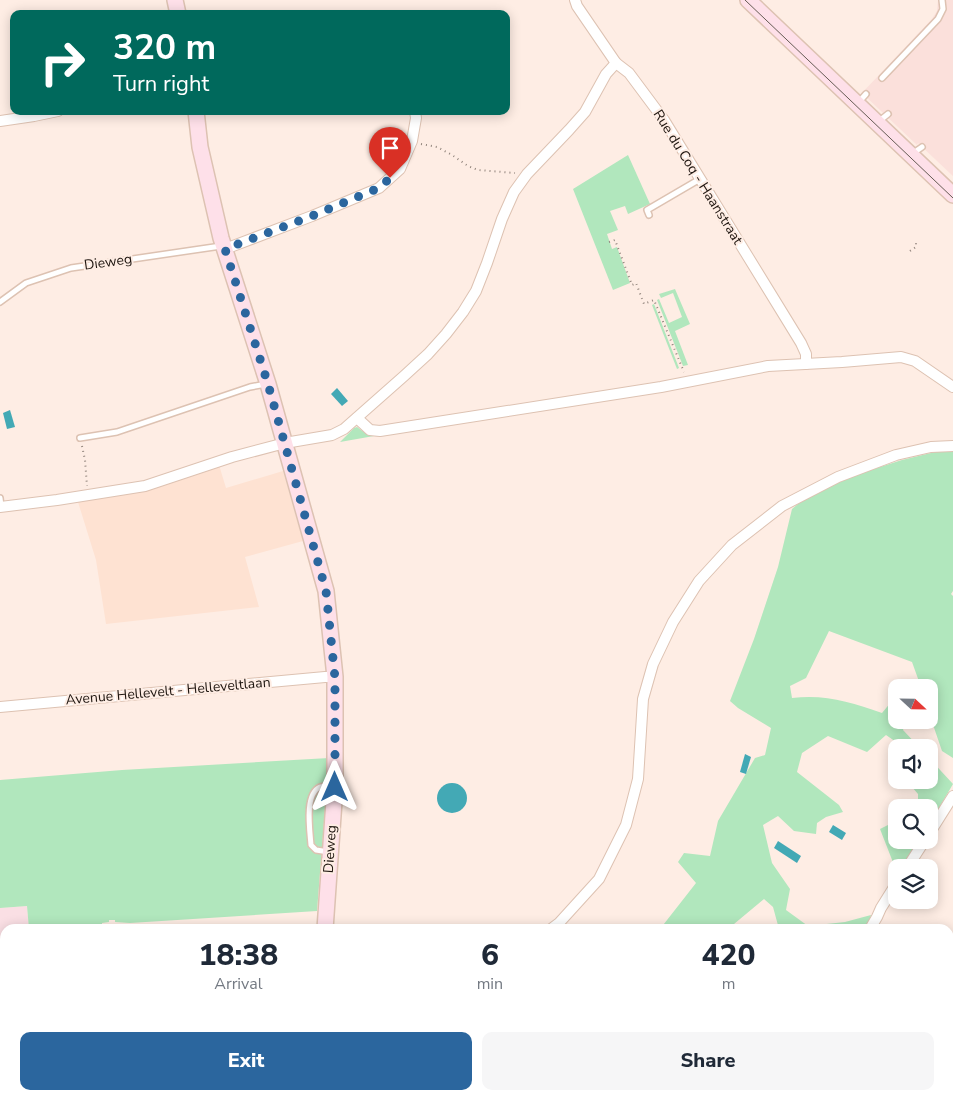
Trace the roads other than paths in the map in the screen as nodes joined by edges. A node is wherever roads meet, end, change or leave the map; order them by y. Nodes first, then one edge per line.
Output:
1 (575, 0) edge
2 (748, 0) edge
3 (942, 0) edge
4 (616, 63) junction
5 (882, 78) dead end
6 (39, 115) edge
7 (196, 115) edge
8 (416, 115) edge
9 (0, 121) edge
10 (700, 179) junction
11 (953, 195) edge
12 (649, 215) dead end
13 (224, 247) junction
14 (0, 302) edge
15 (806, 364) junction
16 (268, 384) junction
17 (953, 387) edge
18 (357, 418) junction
19 (80, 438) road end
20 (285, 443) junction
21 (953, 446) edge
22 (0, 504) edge
23 (335, 678) junction
24 (0, 707) edge
25 (335, 787) junction
26 (953, 796) edge
27 (938, 820) edge
28 (330, 852) junction
29 (888, 897) edge
30 (325, 924) edge
31 (559, 924) edge
32 (873, 924) edge

1 - 4 street, Rue du Coq - Haanstraat
2 - 11 street
3 - 5 lane
4 - 10 street, Rue du Coq - Haanstraat
4 - 18 street
6 - 9 street
7 - 13 street, Dieweg
8 - 13 street
10 - 12 lane
10 - 15 street, Rue du Coq - Haanstraat
13 - 14 lane, Dieweg
13 - 16 street, Dieweg
15 - 17 street
15 - 18 street
16 - 19 lane
16 - 20 street, Dieweg
18 - 20 street
20 - 22 street
20 - 23 street, Dieweg
21 - 31 street
23 - 24 street, Avenue Hellevelt - Helleveltlaan
23 - 25 street, Dieweg
25 - 28 street, Dieweg
25 - 28 lane
26 - 27 street
28 - 30 street, Dieweg
29 - 32 street

